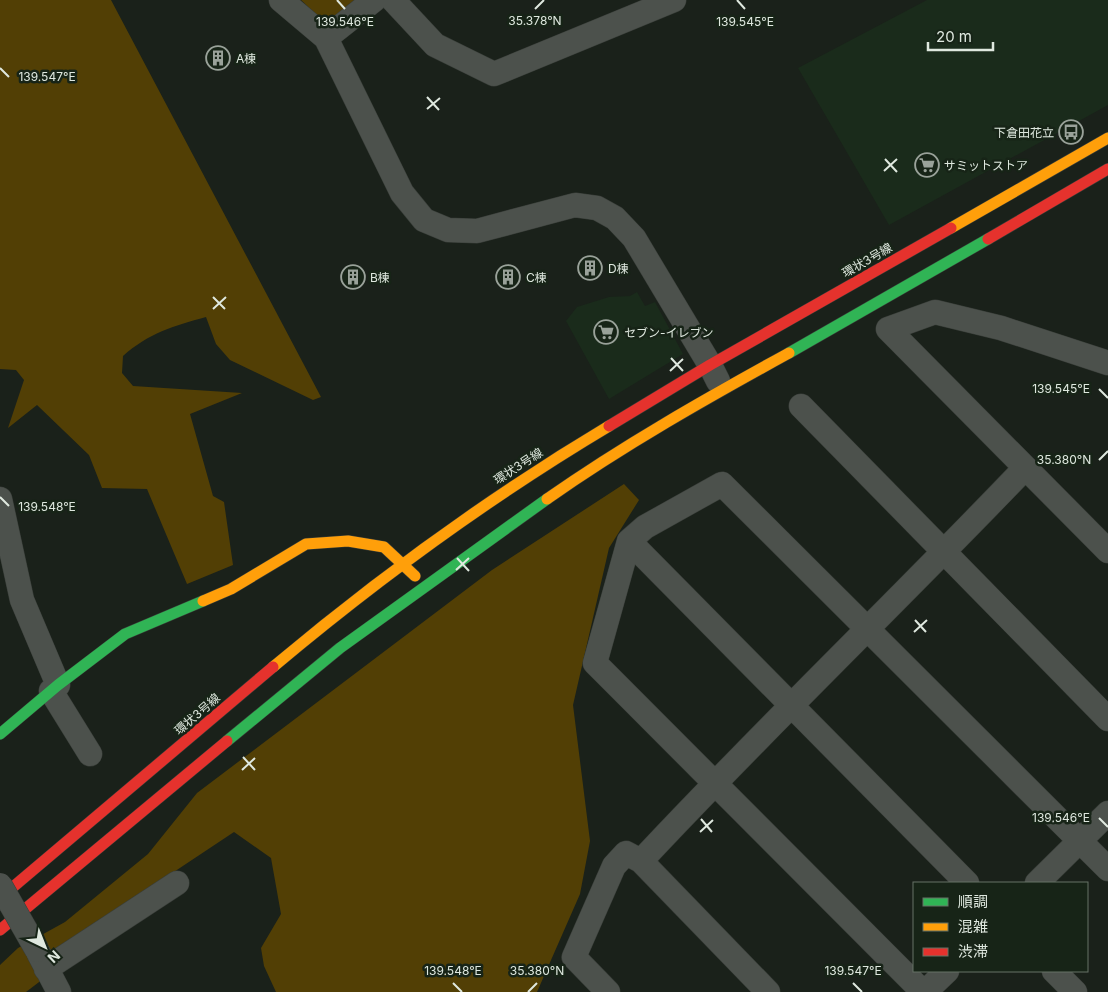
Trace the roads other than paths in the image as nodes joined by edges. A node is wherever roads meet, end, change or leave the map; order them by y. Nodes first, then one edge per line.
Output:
1 (281, 0) edge
2 (374, 0) edge
3 (393, 0) edge
4 (674, 0) edge
5 (326, 38) junction
6 (1108, 138) edge
7 (1108, 169) edge
8 (1108, 363) edge
9 (710, 365) junction
10 (722, 390) junction
11 (801, 406) dead end
12 (1025, 468) junction
13 (0, 499) edge
14 (629, 541) junction
15 (1108, 551) edge
16 (944, 553) junction
17 (402, 563) junction
18 (7, 570) edge
19 (426, 585) junction
20 (867, 629) junction
21 (55, 688) junction
22 (790, 705) junction
23 (1108, 719) edge
24 (0, 734) edge
25 (90, 754) dead end
26 (715, 782) junction
27 (1108, 812) edge
28 (1080, 841) junction
29 (641, 861) junction
30 (1108, 870) edge
31 (966, 882) edge
32 (1038, 882) edge
33 (177, 884) dead end
34 (0, 885) edge
35 (0, 898) edge
36 (0, 930) edge
37 (42, 959) junction
38 (946, 972) edge
39 (1055, 972) edge
40 (59, 992) edge
41 (608, 992) edge
42 (768, 992) edge
43 (924, 992) edge
44 (1075, 992) edge

1 - 5 street
2 - 5 street
3 - 4 street
5 - 9 street
6 - 9 street, 環状3号線
7 - 10 street
8 - 12 street
9 - 10 street
9 - 17 street, 環状3号線
10 - 19 street
11 - 16 street
12 - 15 street
12 - 16 street
13 - 18 street
14 - 20 street
14 - 22 street
14 - 26 street
16 - 20 street
16 - 23 street
17 - 19 street
17 - 21 street
17 - 35 street, 環状3号線
18 - 21 street
19 - 36 street
20 - 22 street
20 - 28 street
21 - 24 street
21 - 25 street
22 - 26 street
22 - 31 street
26 - 29 street
26 - 43 street
27 - 28 street
28 - 30 street
28 - 32 street
29 - 41 street
29 - 42 street
33 - 37 street
34 - 37 street, bridge
37 - 40 street
38 - 43 street
39 - 44 street

